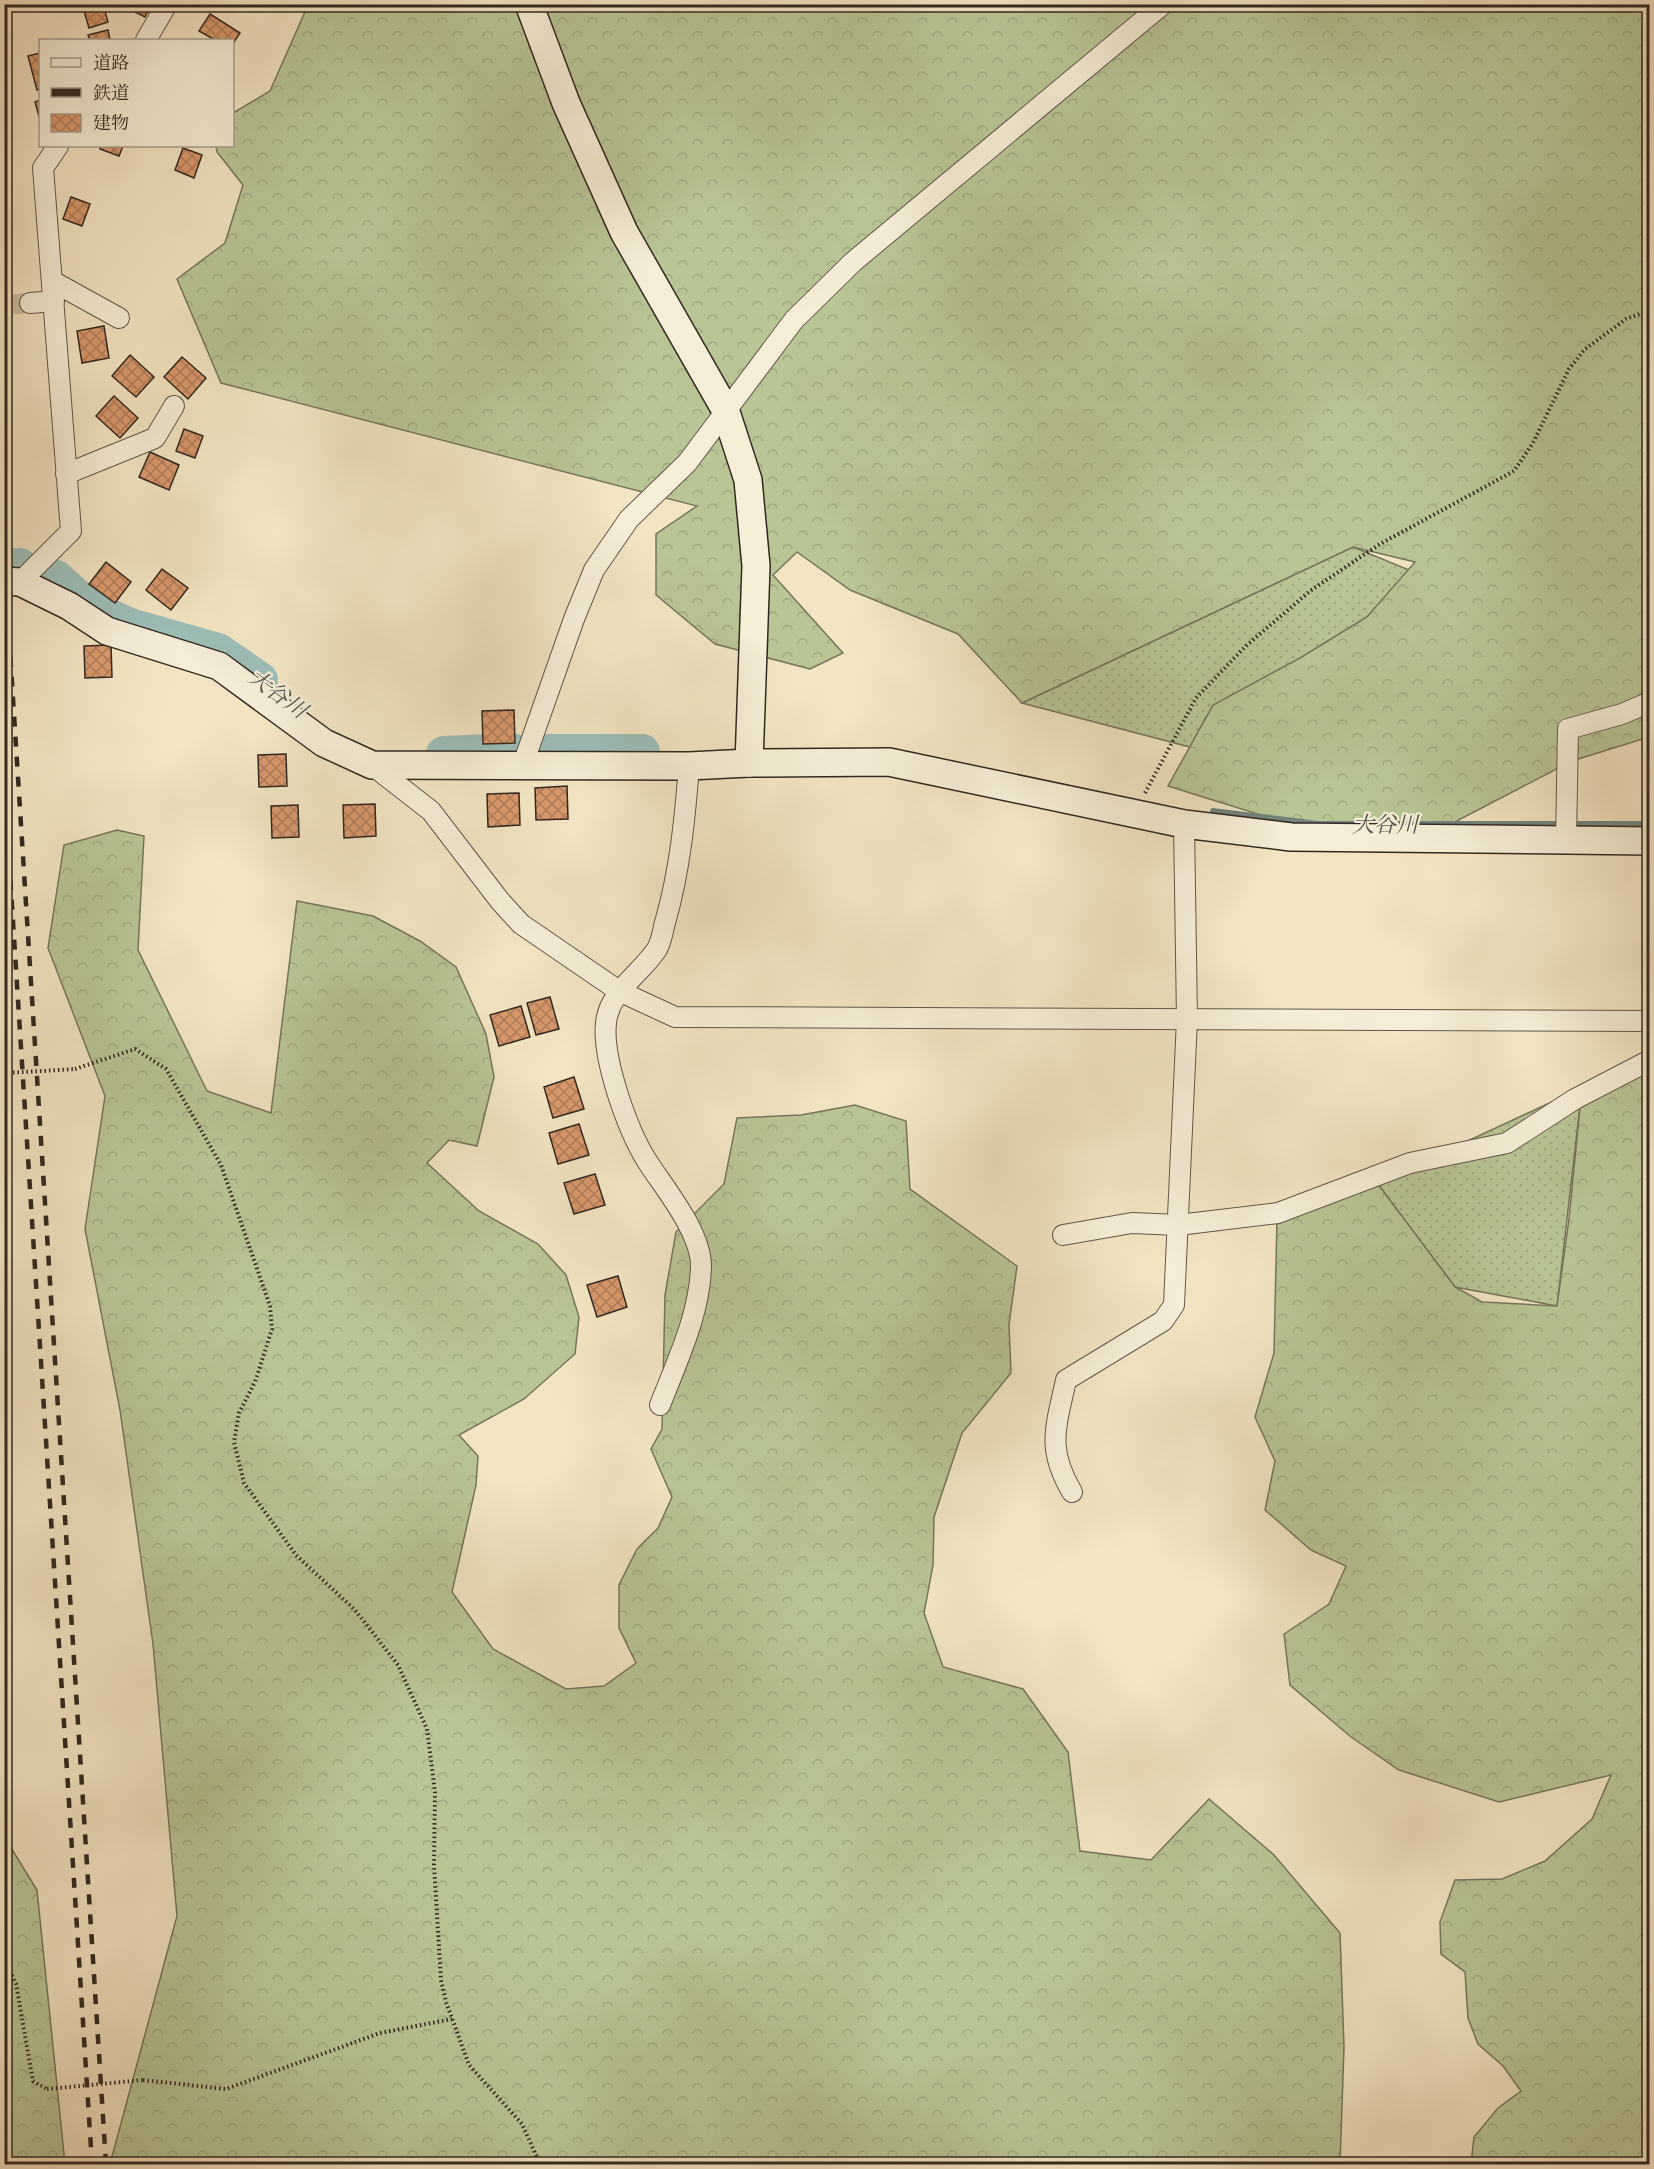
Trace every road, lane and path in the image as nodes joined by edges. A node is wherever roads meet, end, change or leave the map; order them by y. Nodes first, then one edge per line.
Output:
1 (167, 4) edge
2 (529, 4) edge
3 (1163, 4) edge
4 (147, 39) edge
5 (57, 147) edge
6 (52, 281) junction
7 (54, 301) junction
8 (30, 303) tunnel mouth
9 (1650, 310) edge
10 (119, 318) dead end
11 (174, 406) dead end
12 (725, 409) junction
13 (66, 474) junction
14 (12, 582) edge
15 (1650, 702) edge
16 (749, 763) junction
17 (523, 764) junction
18 (372, 765) junction
19 (689, 766) junction
20 (1135, 812) junction
21 (1184, 824) junction
22 (1650, 841) edge
23 (1566, 842) junction
24 (619, 992) junction
25 (1187, 1019) junction
26 (1650, 1021) edge
27 (1650, 1060) edge
28 (4, 1073) edge
29 (1178, 1225) junction
30 (1063, 1235) dead end
31 (660, 1405) dead end
32 (1072, 1492) dead end
33 (4, 1959) edge
34 (452, 2019) junction
35 (540, 2164) edge

1 - 4 street
2 - 12 street
3 - 12 street
5 - 6 street
6 - 7 street
6 - 10 street
7 - 8 street
7 - 13 street
9 - 20 path
11 - 13 street
12 - 16 street
12 - 17 street
13 - 14 street
14 - 18 street
15 - 23 street
16 - 19 street
16 - 20 street
17 - 18 street
17 - 19 street
18 - 24 street
19 - 24 street
20 - 21 street
21 - 23 street
21 - 25 street
22 - 23 street
24 - 25 street
24 - 31 street
25 - 26 street
25 - 29 street
27 - 29 street
28 - 34 path, bridge
29 - 30 street
29 - 32 street
33 - 34 path, bridge
34 - 35 path

